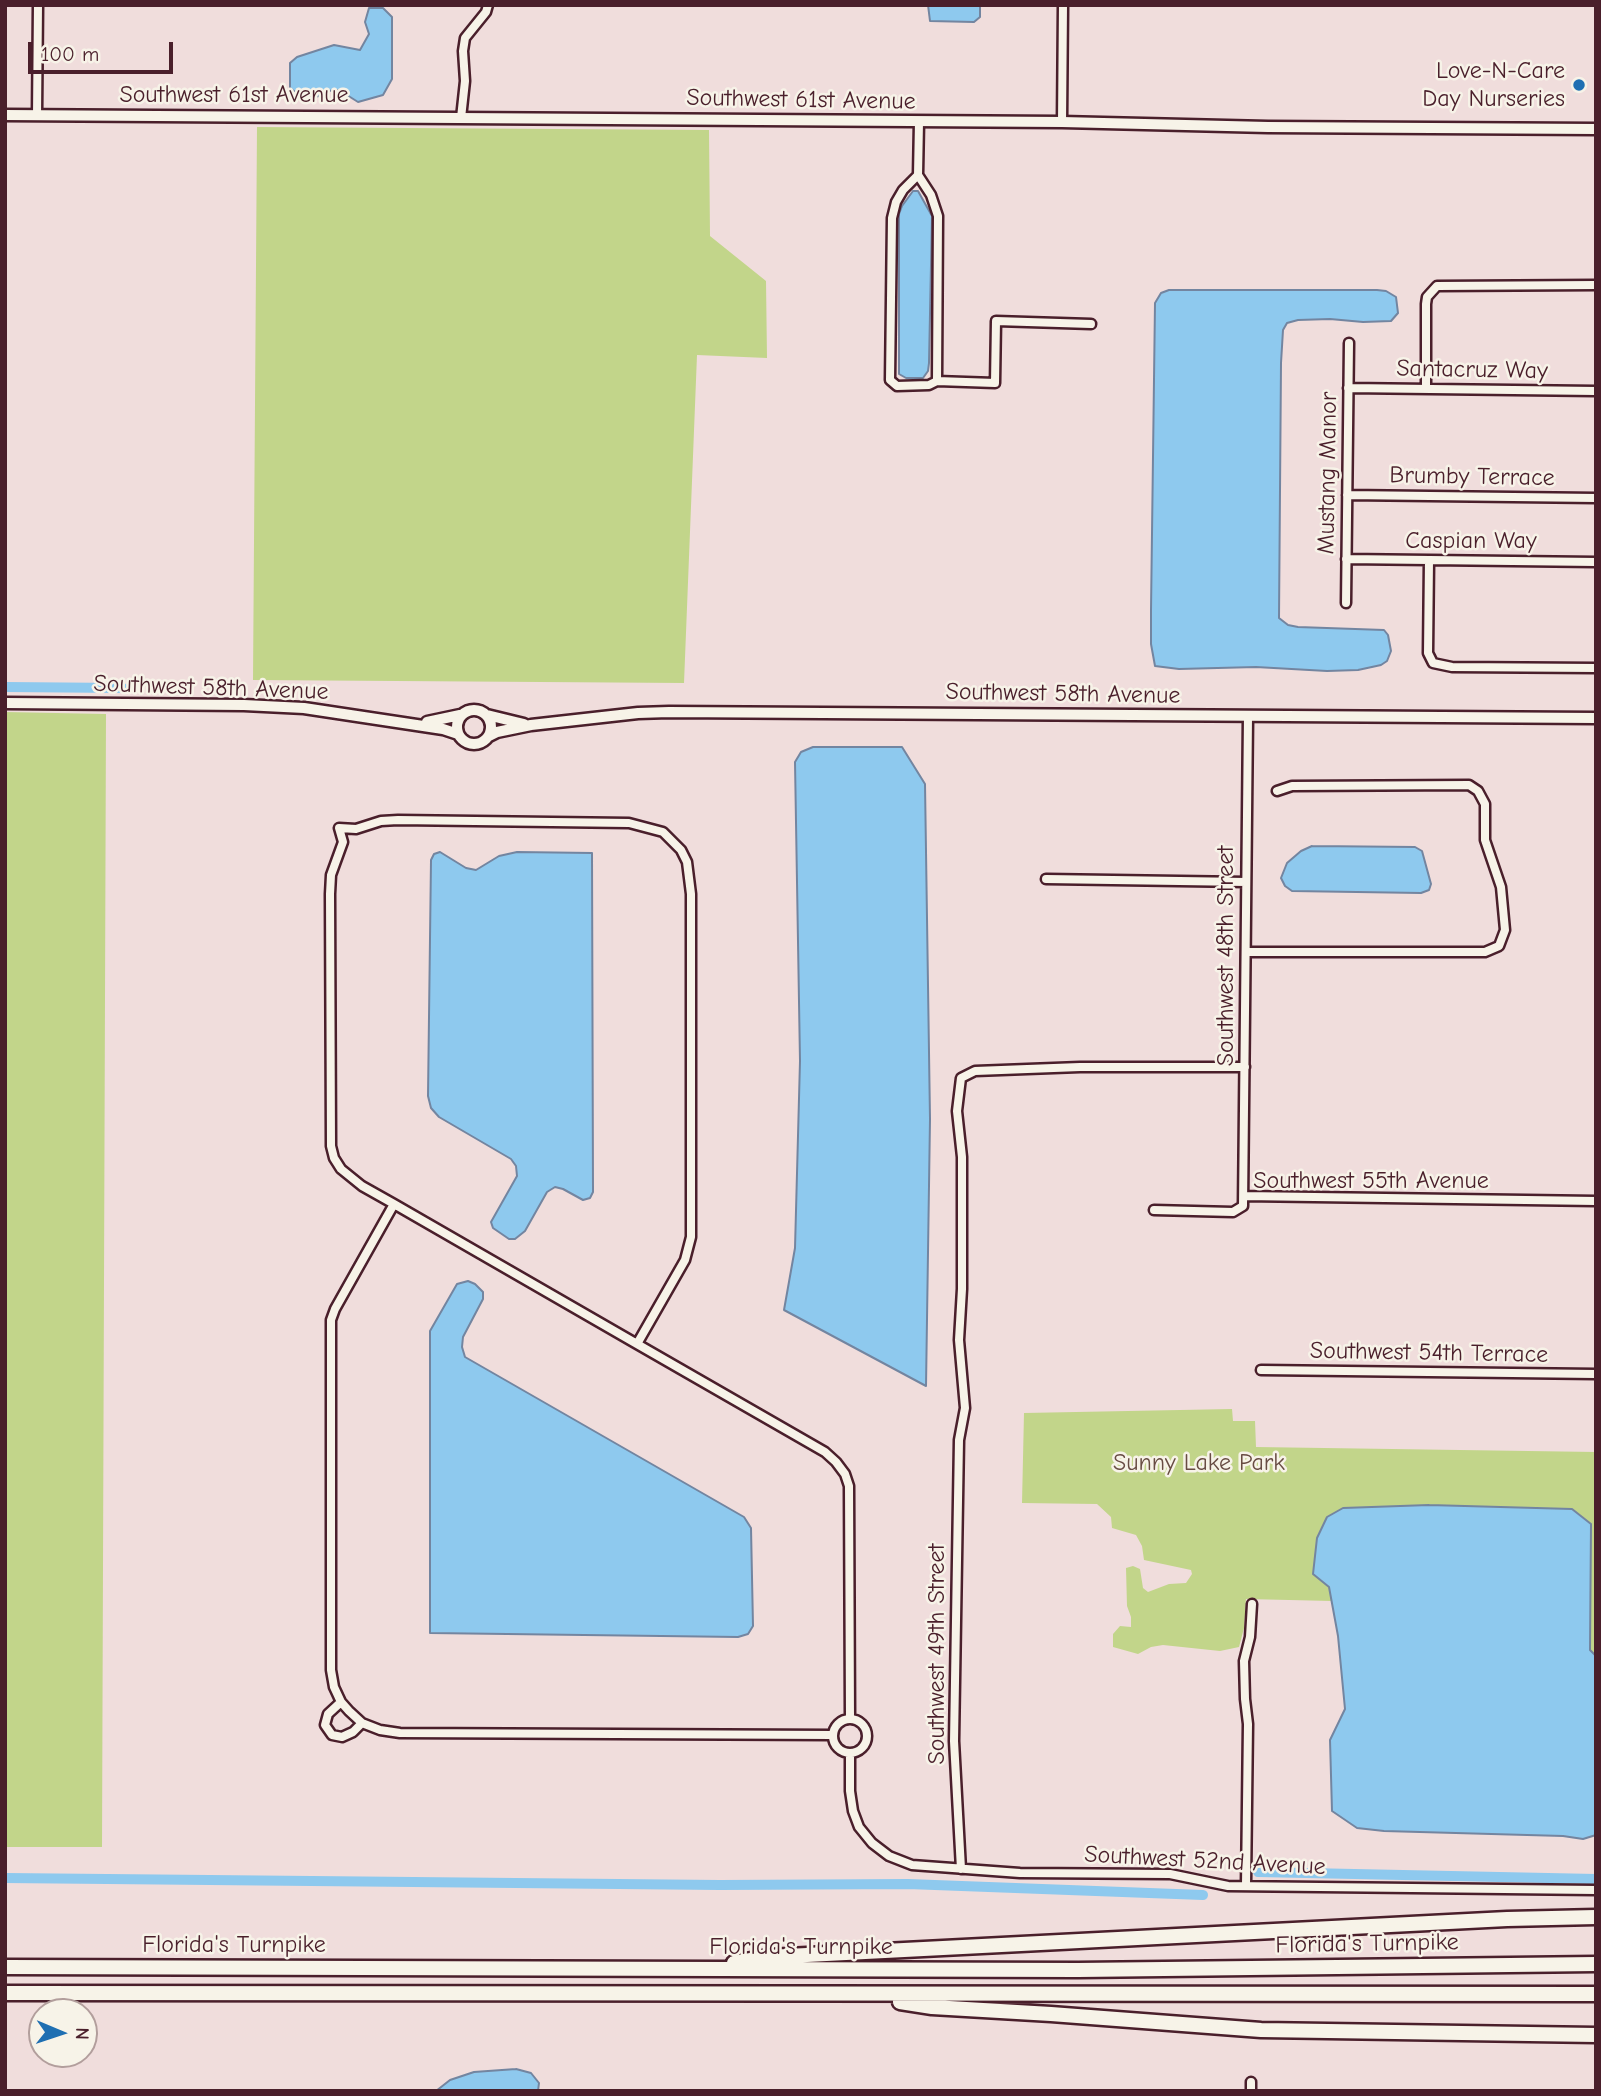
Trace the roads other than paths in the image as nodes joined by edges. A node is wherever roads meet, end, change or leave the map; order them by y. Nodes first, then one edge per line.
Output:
1 (38, 5) edge
2 (488, 5) edge
3 (1063, 5) edge
4 (5, 115) edge
5 (37, 115) junction
6 (461, 118) junction
7 (919, 122) junction
8 (1062, 122) junction
9 (1596, 129) edge
10 (918, 175) junction
11 (1596, 285) edge
12 (1091, 324) dead end
13 (1349, 343) dead end
14 (937, 381) junction
15 (1348, 388) junction
16 (1426, 389) junction
17 (1596, 391) edge
18 (1347, 495) junction
19 (1596, 498) edge
20 (1346, 559) junction
21 (1429, 561) junction
22 (1596, 562) edge
23 (1346, 603) dead end
24 (1596, 668) edge
25 (5, 703) edge
26 (460, 715) junction
27 (487, 715) junction
28 (1248, 717) junction
29 (1596, 718) edge
30 (415, 724) junction
31 (531, 725) junction
32 (458, 734) junction
33 (489, 736) junction
34 (1276, 791) dead end
35 (1046, 878) dead end
36 (1246, 882) junction
37 (1245, 952) junction
38 (1245, 1067) junction
39 (1244, 1196) junction
40 (1596, 1201) edge
41 (394, 1204) junction
42 (1154, 1210) dead end
43 (637, 1343) junction
44 (1261, 1370) dead end
45 (1596, 1374) edge
46 (1252, 1604) dead end
47 (341, 1702) junction
48 (850, 1718) junction
49 (362, 1723) junction
50 (833, 1735) junction
51 (850, 1753) junction
52 (961, 1869) junction
53 (1246, 1885) junction
54 (1596, 1890) edge
55 (1596, 1917) edge
56 (1596, 1964) edge
57 (5, 1967) edge
58 (695, 1969) junction
59 (5, 1993) edge
60 (1596, 1994) edge
61 (850, 1995) junction
62 (1596, 2035) edge

1 - 5 street
2 - 6 street
3 - 8 street
4 - 5 street, Southwest 61st Avenue
5 - 6 street, Southwest 61st Avenue
6 - 7 street, Southwest 61st Avenue
7 - 8 street, Southwest 61st Avenue
7 - 10 street
8 - 9 street, Southwest 61st Avenue
10 - 14 street
10 - 14 street
11 - 16 street
12 - 14 street
13 - 15 street, Mustang Manor
15 - 16 street, Santacruz Way
15 - 18 street, Mustang Manor
16 - 17 street, Santacruz Way
18 - 19 street, Brumby Terrace
18 - 20 street, Mustang Manor
20 - 21 street, Caspian Way
20 - 23 street, Mustang Manor
21 - 22 street, Caspian Way
21 - 24 street
25 - 30 street, Southwest 58th Avenue
26 - 27 street
26 - 30 street, Southwest 58th Avenue
26 - 32 street
27 - 31 street, Southwest 58th Avenue
27 - 33 street
28 - 29 street, Southwest 58th Avenue
28 - 31 street, Southwest 58th Avenue
28 - 36 street, Southwest 48th Street
30 - 32 street, Southwest 58th Avenue
31 - 33 street, Southwest 58th Avenue
32 - 33 street
34 - 37 street
35 - 36 street
36 - 37 street, Southwest 48th Street
37 - 38 street, Southwest 48th Street
38 - 39 street, Southwest 48th Street
38 - 52 street, Southwest 49th Street
39 - 40 street, Southwest 55th Avenue
39 - 42 street, Southwest 55th Avenue
41 - 43 street
41 - 43 street
41 - 47 street
43 - 48 street
44 - 45 street, Southwest 54th Terrace
46 - 53 street
47 - 49 street
47 - 49 street
48 - 50 street
48 - 51 street
49 - 50 street
50 - 51 street
51 - 52 street, Southwest 52nd Avenue
52 - 53 street, Southwest 52nd Avenue
53 - 54 street, Southwest 52nd Avenue
55 - 58 highway
56 - 58 highway, Florida's Turnpike
57 - 58 highway, Florida's Turnpike
59 - 61 highway, Florida's Turnpike
60 - 61 highway, Florida's Turnpike
61 - 62 highway

